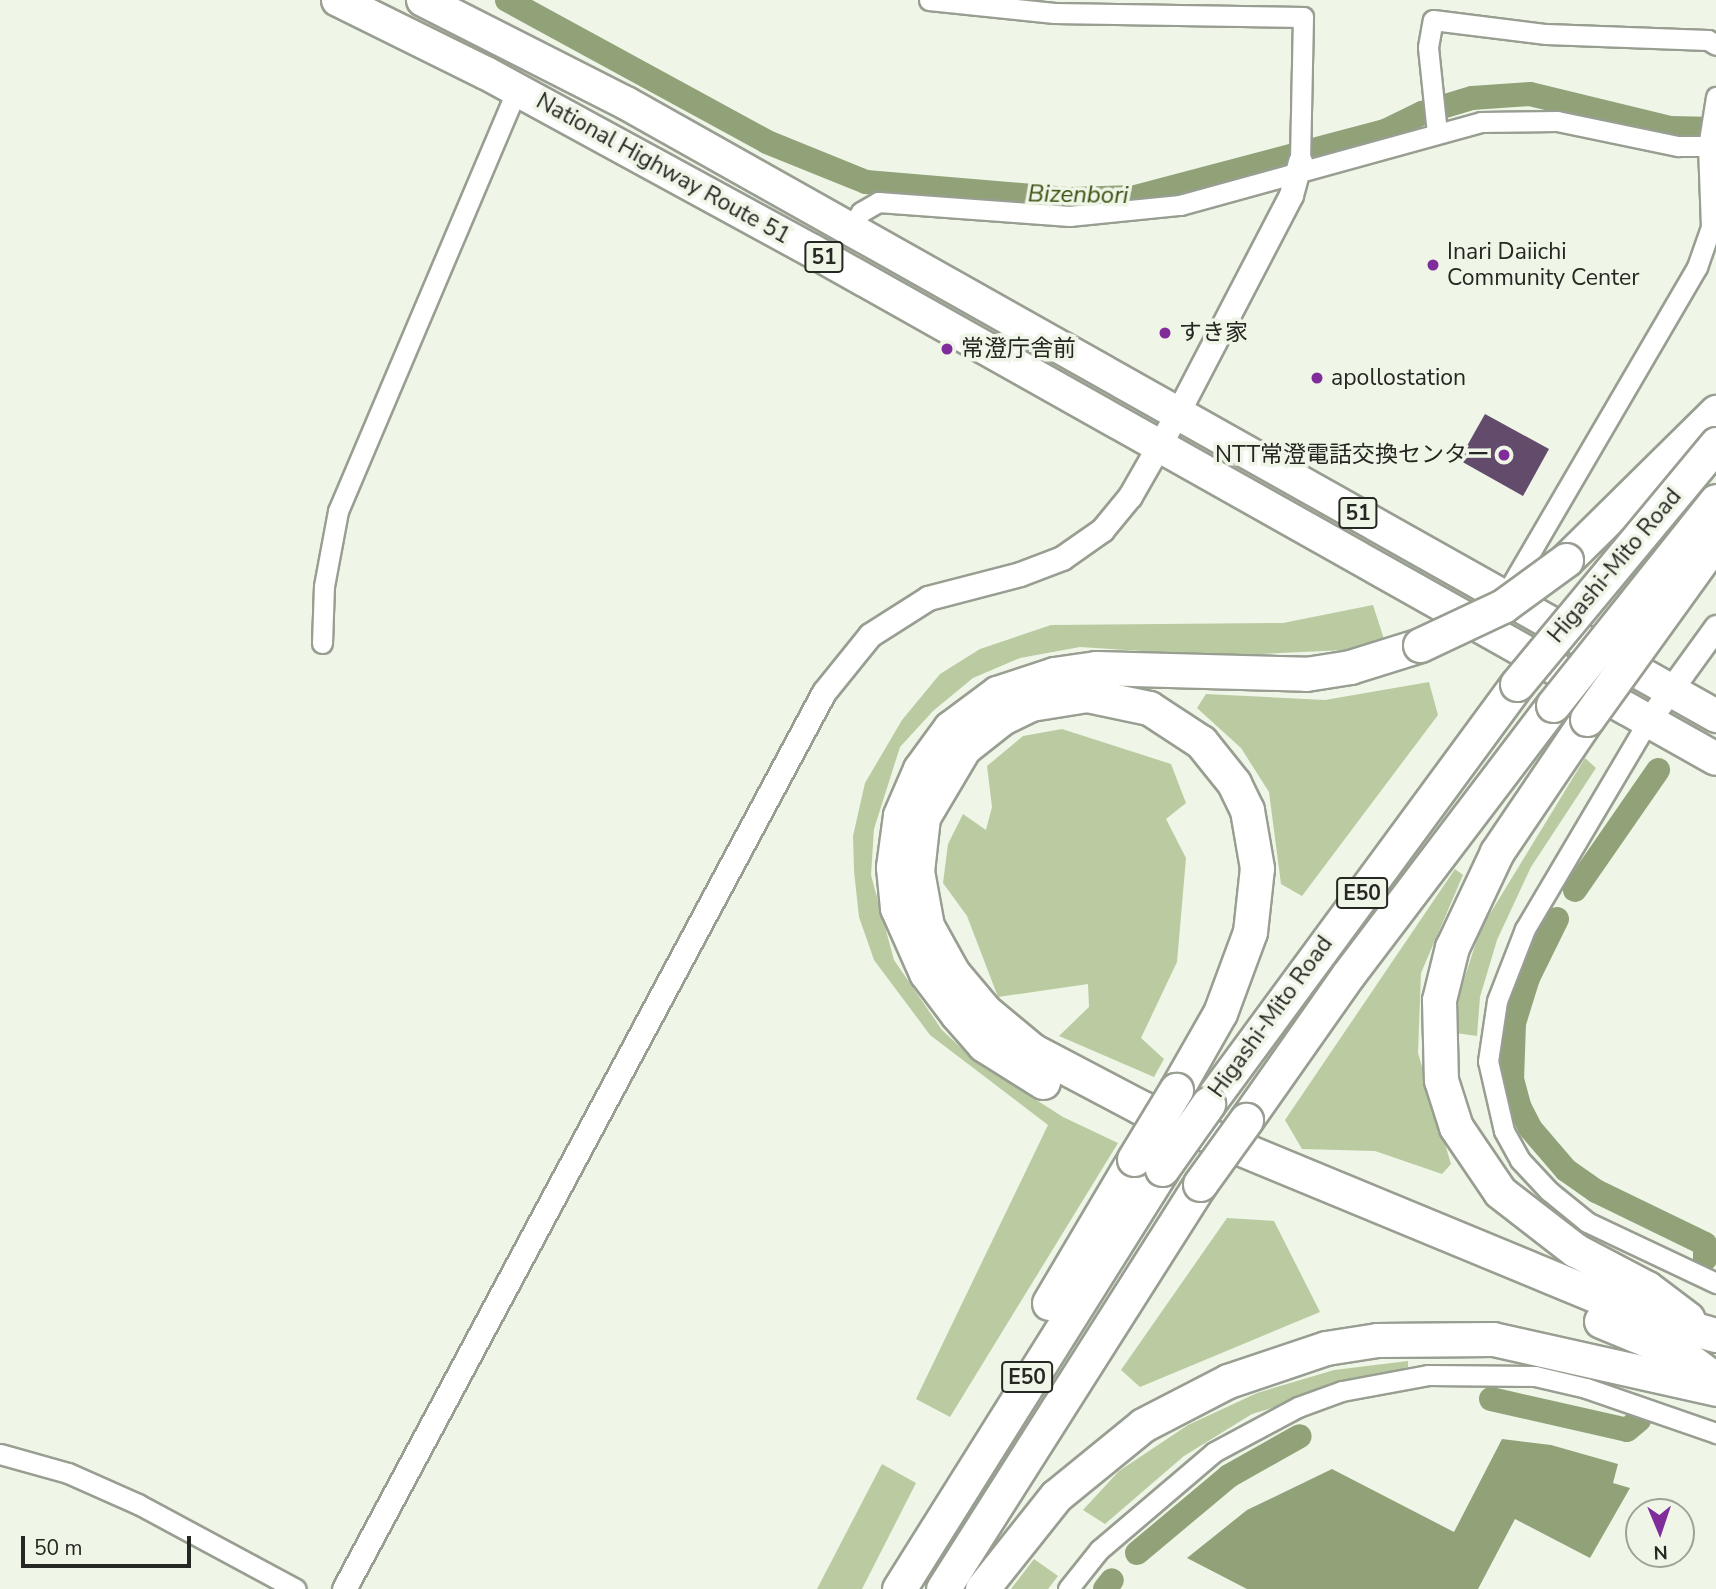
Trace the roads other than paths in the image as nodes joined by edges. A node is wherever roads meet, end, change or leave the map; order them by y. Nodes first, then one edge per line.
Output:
1 (338, 0) edge
2 (423, 0) edge
3 (929, 0) edge
4 (1716, 45) edge
5 (516, 89) junction
6 (1715, 101) edge
7 (1437, 133) junction
8 (1711, 143) edge
9 (1299, 168) junction
10 (849, 230) junction
11 (1716, 412) edge
12 (1177, 414) junction
13 (1716, 444) edge
14 (1160, 445) junction
15 (1716, 501) edge
16 (1716, 540) edge
17 (1506, 594) junction
18 (1716, 627) edge
19 (322, 643) dead end
20 (1670, 690) junction
21 (1716, 716) edge
22 (1648, 721) junction
23 (1716, 759) edge
24 (1148, 1164) junction
25 (1716, 1283) edge
26 (1709, 1332) edge
27 (1716, 1380) edge
28 (1716, 1389) edge
29 (1716, 1433) edge
30 (0, 1454) edge
31 (296, 1589) edge
32 (344, 1589) edge
33 (897, 1589) edge
34 (943, 1589) edge
35 (982, 1589) edge
36 (1068, 1589) edge

1 - 5 highway, National Highway Route 51 / 51
2 - 10 highway, National Highway Route 51 / 51
3 - 9 street
4 - 7 street
5 - 14 highway, National Highway Route 51 / 51
5 - 19 street
6 - 8 street
7 - 8 street
7 - 9 street
8 - 17 street
9 - 10 street
9 - 12 street
10 - 12 highway, National Highway Route 51 / 51
11 - 27 highway, bridge
12 - 14 street
12 - 17 highway, National Highway Route 51 / 51
13 - 24 highway, Higashi-Mito Road / E50, bridge
14 - 22 highway, National Highway Route 51 / 51
14 - 32 street
15 - 34 highway, Higashi-Mito Road / E50, bridge
16 - 26 highway, bridge
17 - 20 highway, National Highway Route 51 / 51
18 - 20 street
20 - 21 highway, National Highway Route 51 / 51
20 - 22 street
22 - 23 highway, National Highway Route 51 / 51
22 - 25 street
24 - 26 highway, bridge
24 - 33 highway
28 - 35 highway
29 - 36 street
30 - 31 street

